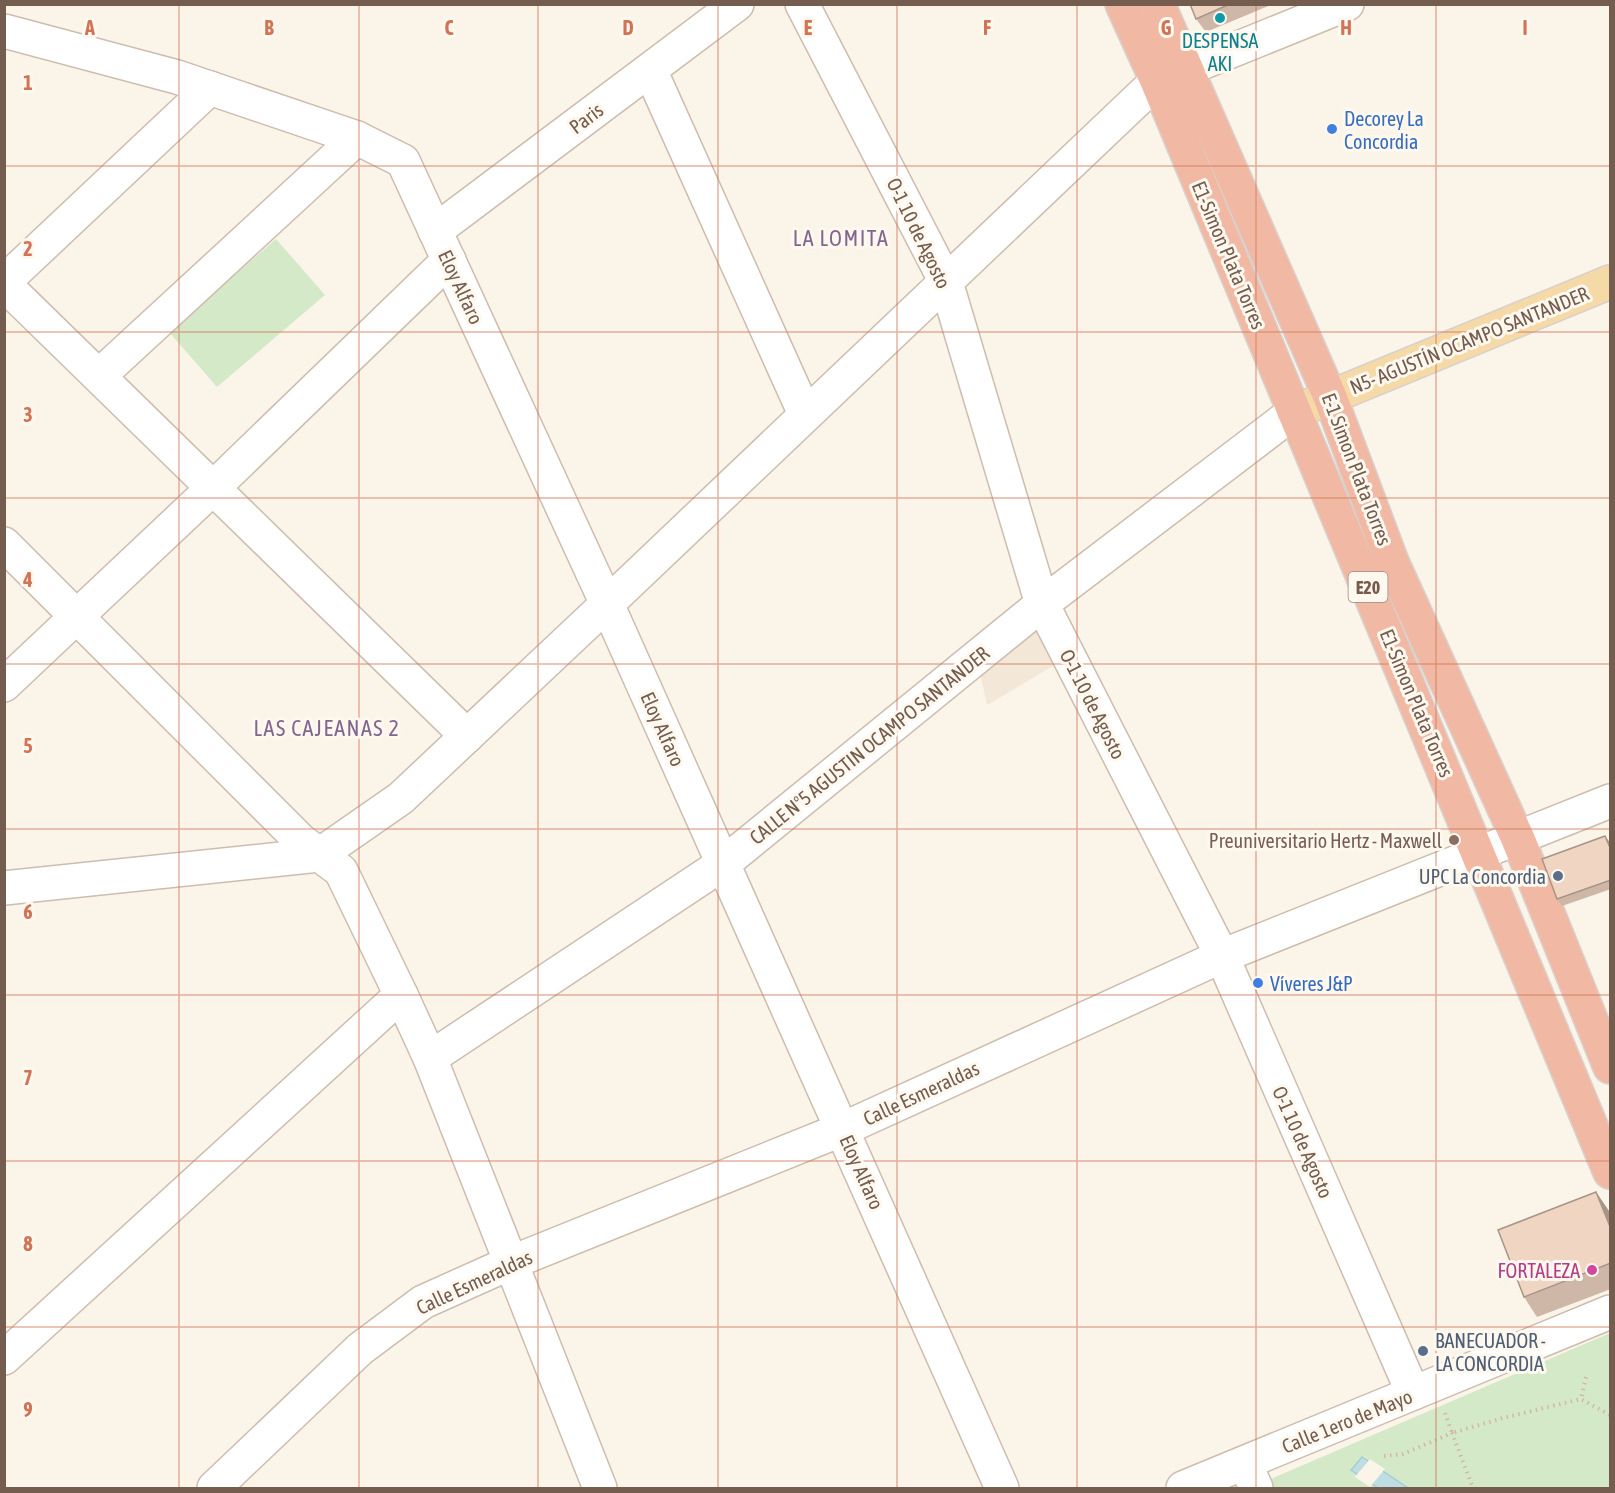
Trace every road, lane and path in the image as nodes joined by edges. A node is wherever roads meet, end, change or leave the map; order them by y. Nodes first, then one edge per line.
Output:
1 (736, 4) edge
2 (802, 4) edge
3 (1122, 4) edge
4 (1158, 4) edge
5 (1347, 4) edge
6 (4, 31) edge
7 (1186, 68) junction
8 (650, 70) junction
9 (1156, 81) junction
10 (210, 88) junction
11 (357, 138) junction
12 (435, 231) junction
13 (448, 260) junction
14 (946, 282) junction
15 (1611, 282) edge
16 (4, 283) edge
17 (100, 375) junction
18 (1330, 397) junction
19 (1294, 412) junction
20 (805, 414) junction
21 (213, 488) junction
22 (4, 544) edge
23 (608, 604) junction
24 (1042, 604) junction
25 (78, 617) junction
26 (4, 685) edge
27 (466, 736) junction
28 (1611, 801) edge
29 (1518, 839) junction
30 (1480, 854) junction
31 (319, 855) junction
32 (724, 863) junction
33 (4, 888) edge
34 (1221, 956) junction
35 (400, 995) junction
36 (430, 1058) junction
37 (1611, 1067) edge
38 (843, 1129) junction
39 (1611, 1172) edge
40 (510, 1263) junction
41 (1611, 1311) edge
42 (4, 1358) edge
43 (1586, 1377) dead end
44 (1413, 1393) junction
45 (1581, 1399) junction
46 (1443, 1406) dead end
47 (1611, 1415) edge
48 (1452, 1433) junction
49 (1384, 1456) dead end
50 (1250, 1476) edge
51 (214, 1488) edge
52 (600, 1488) edge
53 (1002, 1488) edge
54 (1183, 1488) edge
55 (1473, 1488) edge

1 - 8 street, Paris
2 - 14 street, O-1 10 de Agosto
3 - 9 highway, E1-Simon Plata Torres / E20
4 - 7 highway, E-1 Simon Plata Torres / E20
5 - 7 street
6 - 10 street, Eloy Alfaro
7 - 9 street
7 - 18 highway, E-1 Simon Plata Torres / E20
8 - 12 street, Paris
8 - 20 street
9 - 14 street
9 - 19 highway, E1-Simon Plata Torres / E20
10 - 11 street, Eloy Alfaro
10 - 16 street
11 - 12 street, Eloy Alfaro
11 - 17 street
12 - 13 street, Eloy Alfaro
13 - 21 street
13 - 23 street, Eloy Alfaro
14 - 20 street
14 - 24 street, O-1 10 de Agosto
15 - 18 main road, N5- AGUSTÍN OCAMPO SANTANDER
16 - 17 street
17 - 21 street
18 - 19 main road, N5- AGUSTÍN OCAMPO SANTANDER
18 - 29 highway, E-1 Simon Plata Torres / E20
19 - 24 street, CALLE Nº5 AGUSTIN OCAMPO SANTANDER
19 - 30 highway, E1-Simon Plata Torres / E20
20 - 23 street
21 - 25 street
21 - 27 street
22 - 25 street
23 - 27 street
23 - 32 street, Eloy Alfaro
24 - 32 street, CALLE Nº5 AGUSTIN OCAMPO SANTANDER
24 - 34 street, O-1 10 de Agosto
25 - 26 street
25 - 31 street
27 - 31 street
28 - 29 street, Calle Esmeraldas
29 - 30 street, Calle Esmeraldas
29 - 37 highway, E-1 Simon Plata Torres / E20
30 - 34 street, Calle Esmeraldas
30 - 39 highway, E1-Simon Plata Torres / E20
31 - 33 street
31 - 35 street
32 - 36 street, CALLE Nº5 AGUSTIN OCAMPO SANTANDER
32 - 38 street, Eloy Alfaro
34 - 38 street, Calle Esmeraldas
34 - 44 street, O-1 10 de Agosto
35 - 36 street
35 - 42 street
36 - 40 street
38 - 40 street, Calle Esmeraldas
38 - 53 street, Eloy Alfaro
40 - 51 street, Calle Esmeraldas
40 - 52 street
41 - 44 street, Calle 1ero de Mayo
43 - 45 path
44 - 50 street, Calle 1ero de Mayo
45 - 47 path
45 - 48 path
46 - 48 path
48 - 49 path
48 - 55 path
50 - 54 street, Calle 1ero de Mayo

